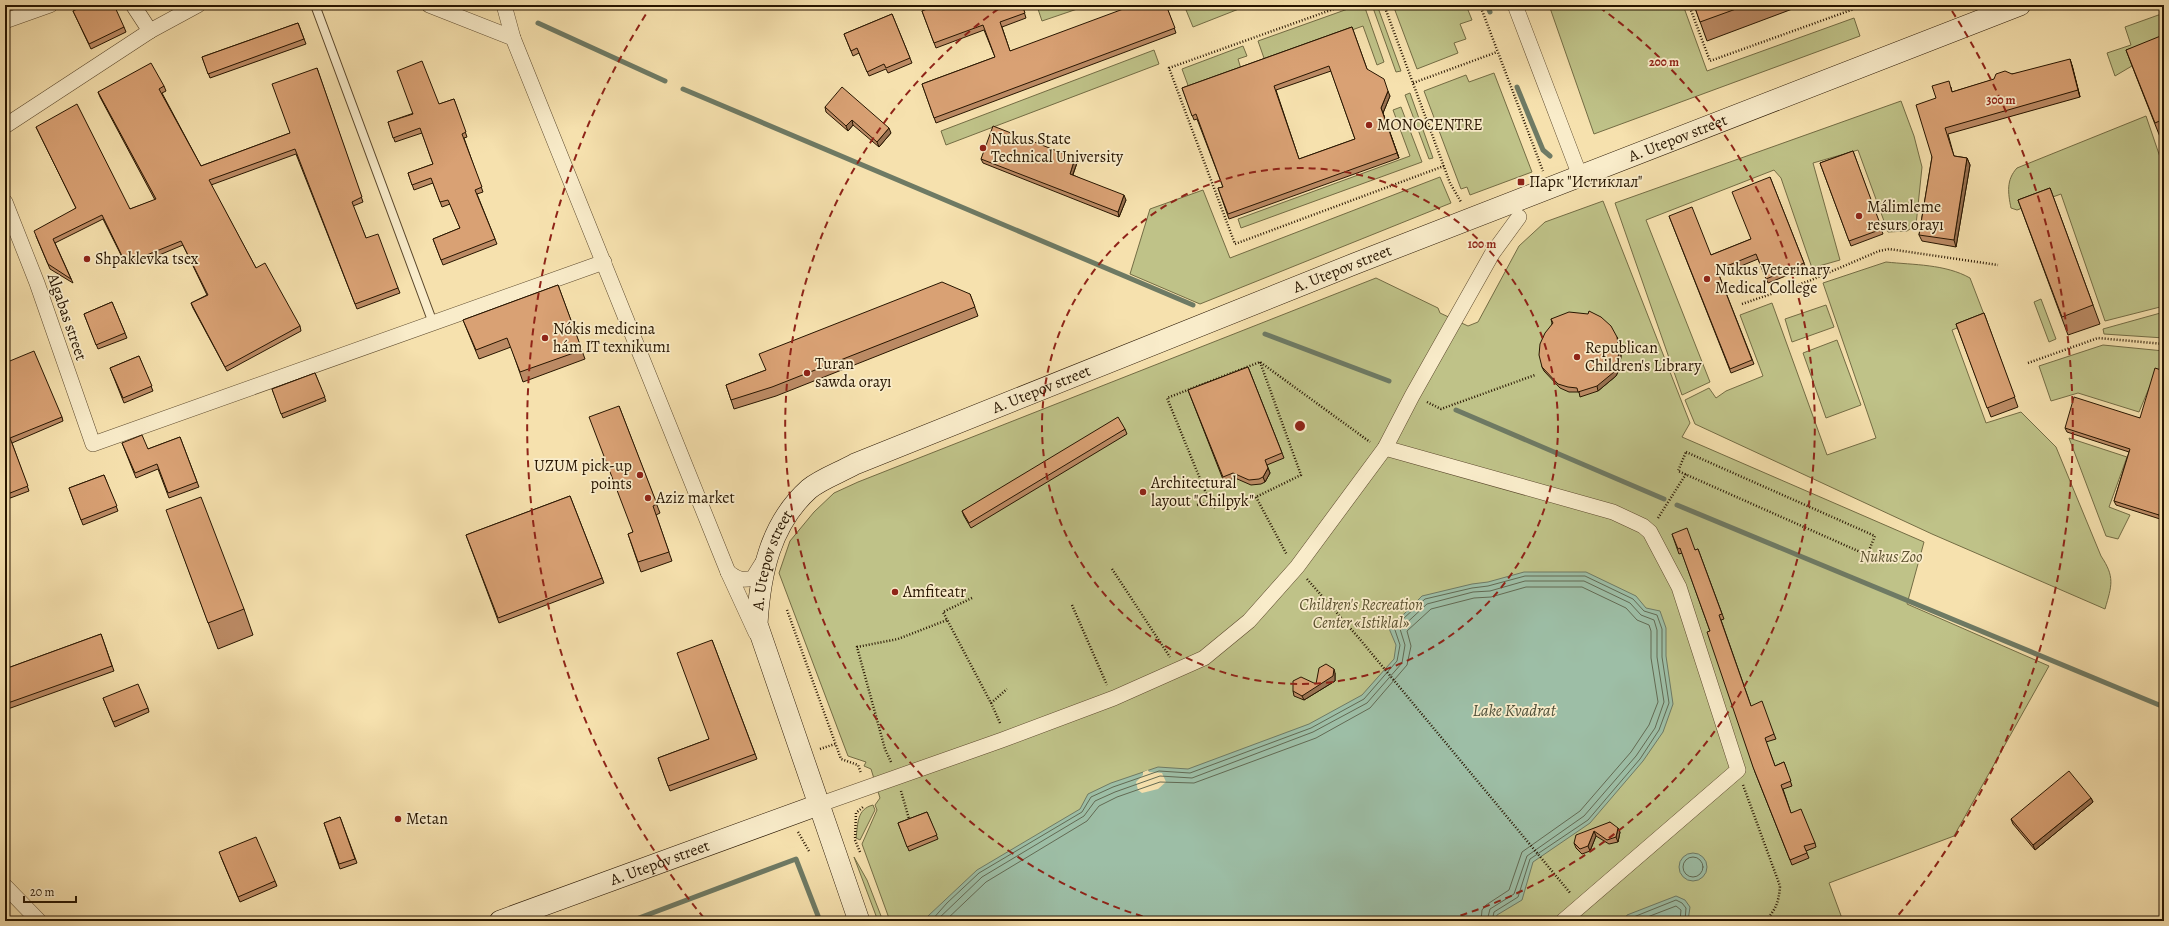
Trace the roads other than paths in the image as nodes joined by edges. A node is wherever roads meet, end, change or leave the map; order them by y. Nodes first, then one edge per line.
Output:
1 (50, 5) edge
2 (133, 5) edge
3 (198, 5) edge
4 (315, 5) edge
5 (429, 5) edge
6 (504, 5) edge
7 (1515, 5) edge
8 (2020, 5) edge
9 (5, 21) edge
10 (150, 31) junction
11 (513, 38) junction
12 (5, 126) edge
13 (1580, 176) junction
14 (5, 202) edge
15 (1519, 217) dead end
16 (604, 262) junction
17 (433, 323) junction
18 (1385, 448) junction
19 (766, 558) junction
20 (728, 572) junction
21 (763, 646) junction
22 (818, 805) junction
23 (5, 886) edge
24 (39, 921) edge
25 (500, 921) edge
26 (860, 921) edge
27 (1563, 921) edge

1 - 9 street
2 - 10 street
3 - 10 street
4 - 17 lane
5 - 11 street
6 - 11 street
7 - 13 street
8 - 13 main road, A. Utepov street
10 - 12 street
11 - 16 street
13 - 19 main road, A. Utepov street
14 - 17 street, Algabas street
15 - 18 street
16 - 17 street
16 - 20 street
18 - 22 street
18 - 27 street
19 - 20 street
19 - 21 main road, A. Utepov street
20 - 21 street
21 - 22 main road
22 - 25 main road, A. Utepov street
22 - 26 main road
23 - 24 street

